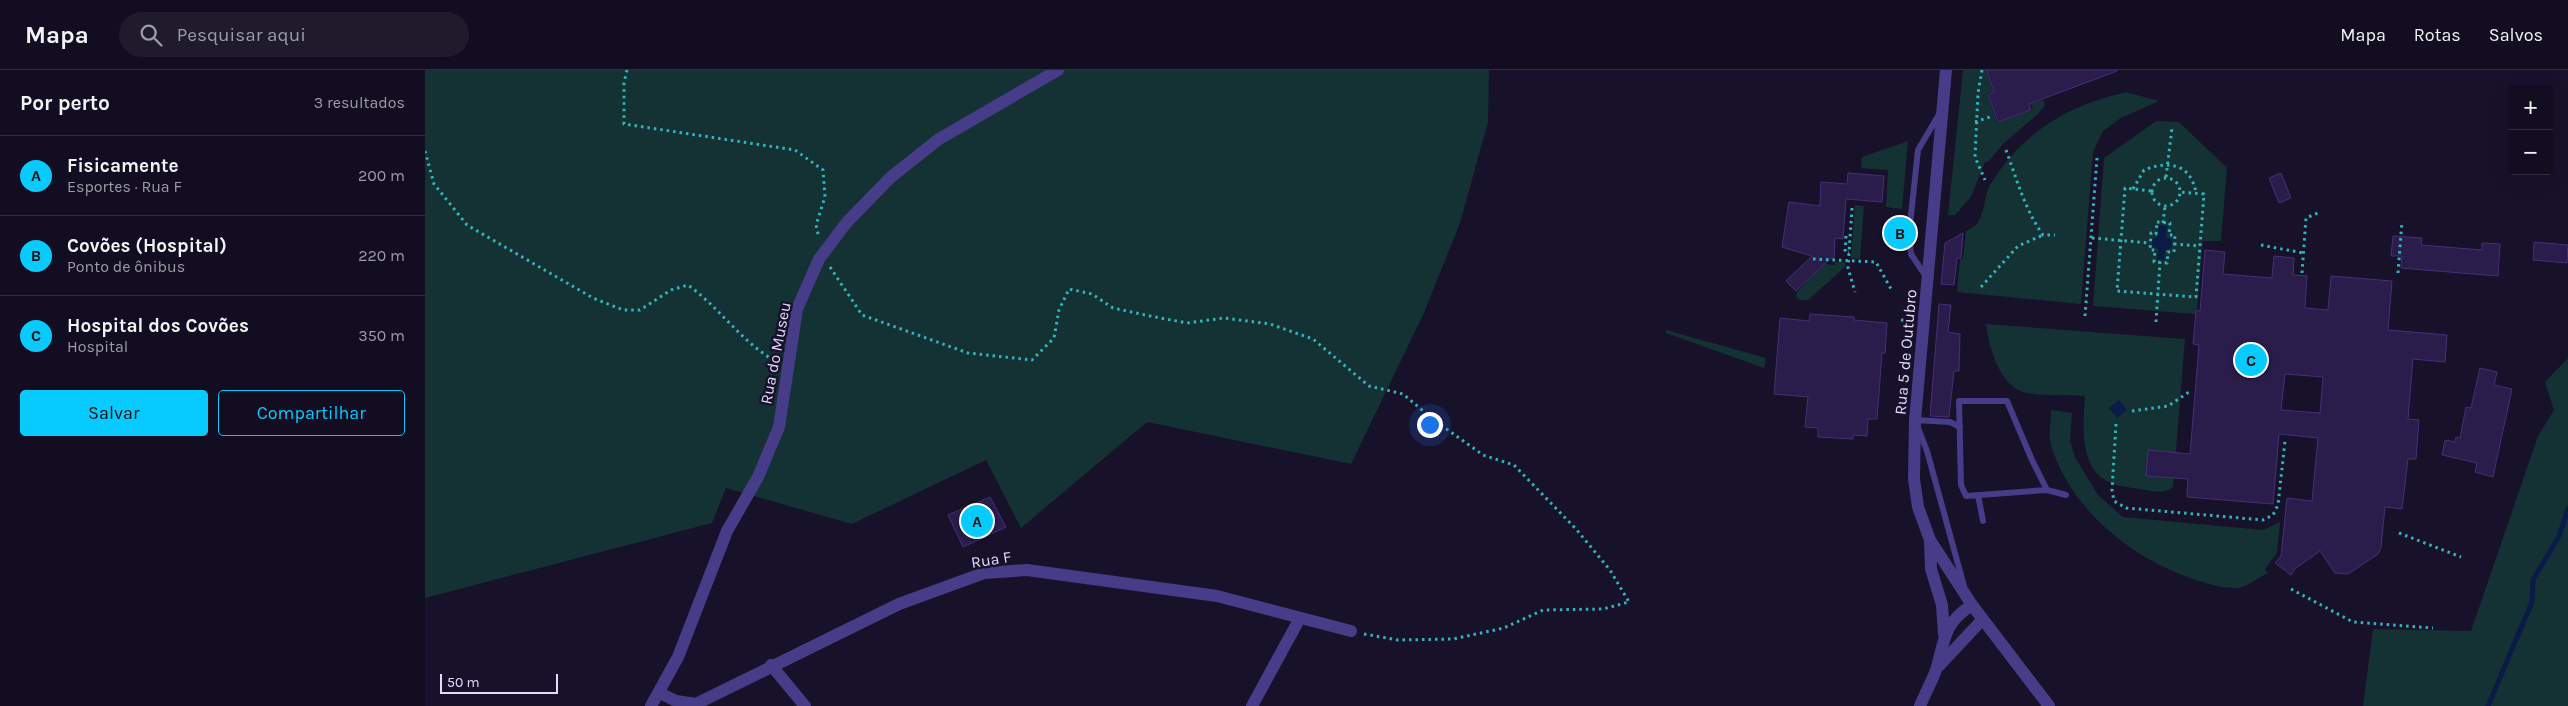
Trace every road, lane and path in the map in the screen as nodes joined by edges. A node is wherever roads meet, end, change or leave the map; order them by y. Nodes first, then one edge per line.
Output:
1 (627, 70) edge
2 (1058, 70) edge
3 (1946, 70) edge
4 (1983, 70) edge
5 (1943, 108) junction
6 (1993, 116) dead end
7 (1975, 122) junction
8 (2172, 128) dead end
9 (2006, 150) dead end
10 (425, 151) edge
11 (2097, 158) dead end
12 (2168, 164) junction
13 (2166, 177) junction
14 (1985, 180) dead end
15 (2133, 189) junction
16 (2151, 191) junction
17 (2180, 192) junction
18 (2196, 194) junction
19 (2165, 206) junction
20 (1852, 208) dead end
21 (2318, 213) dead end
22 (2402, 221) dead end
23 (2163, 223) junction
24 (2043, 235) junction
25 (2055, 235) dead end
26 (1845, 236) dead end
27 (2091, 238) junction
28 (2121, 240) junction
29 (2150, 243) junction
30 (2174, 244) junction
31 (2261, 245) dead end
32 (2200, 246) junction
33 (1849, 252) junction
34 (2303, 253) junction
35 (823, 254) junction
36 (1813, 259) dead end
37 (1849, 260) junction
38 (2160, 262) junction
39 (2301, 273) dead end
40 (2398, 273) dead end
41 (1927, 278) junction
42 (1981, 287) dead end
43 (1891, 289) dead end
44 (1855, 292) dead end
45 (2158, 294) junction
46 (2085, 316) dead end
47 (2156, 322) dead end
48 (787, 367) junction
49 (2189, 392) dead end
50 (2133, 411) dead end
51 (1915, 420) junction
52 (2116, 424) dead end
53 (1960, 427) junction
54 (2285, 441) dead end
55 (2047, 490) junction
56 (1978, 495) junction
57 (2066, 495) dead end
58 (1983, 522) dead end
59 (2399, 533) dead end
60 (1930, 540) junction
61 (2461, 557) dead end
62 (2291, 589) dead end
63 (1970, 602) junction
64 (1300, 618) junction
65 (1982, 620) junction
66 (2433, 628) dead end
67 (1351, 631) joint
68 (1943, 639) junction
69 (771, 665) junction
70 (1936, 668) junction
71 (660, 693) junction
72 (651, 706) edge
73 (805, 706) edge
74 (1252, 706) edge
75 (1920, 706) edge
76 (2049, 706) edge

1 - 35 path
2 - 35 street, Rua do Museu
3 - 5 street, Rua 5 de Outubro
4 - 7 path
5 - 41 street, Rua 5 de Outubro
5 - 41 lane
6 - 7 path
7 - 14 path
8 - 12 path
9 - 24 path
10 - 48 path
11 - 27 path
12 - 13 path
12 - 15 path
12 - 18 path
13 - 16 path
13 - 17 path
15 - 16 path
15 - 28 path
16 - 19 path
17 - 18 path
17 - 19 path
18 - 32 path
19 - 23 path
20 - 33 path
21 - 34 path
22 - 40 path
23 - 29 path
23 - 30 path
24 - 25 path
24 - 42 path
26 - 33 path
27 - 28 path
27 - 46 path
28 - 29 path
28 - 45 path
29 - 38 path
30 - 32 path
30 - 38 path
31 - 34 path
32 - 45 path
33 - 37 path
34 - 39 path
35 - 48 street, Rua do Museu
35 - 67 path
36 - 37 path
37 - 43 path
37 - 44 path
38 - 45 path
41 - 51 street, Rua 5 de Outubro
45 - 47 path
48 - 71 street, Rua do Museu
49 - 50 path
51 - 53 lane
51 - 60 street, Rua 5 de Outubro
51 - 63 lane
52 - 54 path
53 - 55 lane
53 - 56 lane
55 - 56 lane
55 - 57 lane
56 - 58 lane
59 - 61 path
60 - 63 street, Rua 5 de Outubro
60 - 68 street
62 - 66 path
63 - 65 street, Rua 5 de Outubro
63 - 68 street
64 - 67 street, Rua F
64 - 69 street, Rua F
64 - 74 street
65 - 70 street
65 - 76 street, Rua 5 de Outubro
68 - 70 street
69 - 71 street, Rua F
69 - 73 street
70 - 75 street
71 - 72 street, Rua do Museu

